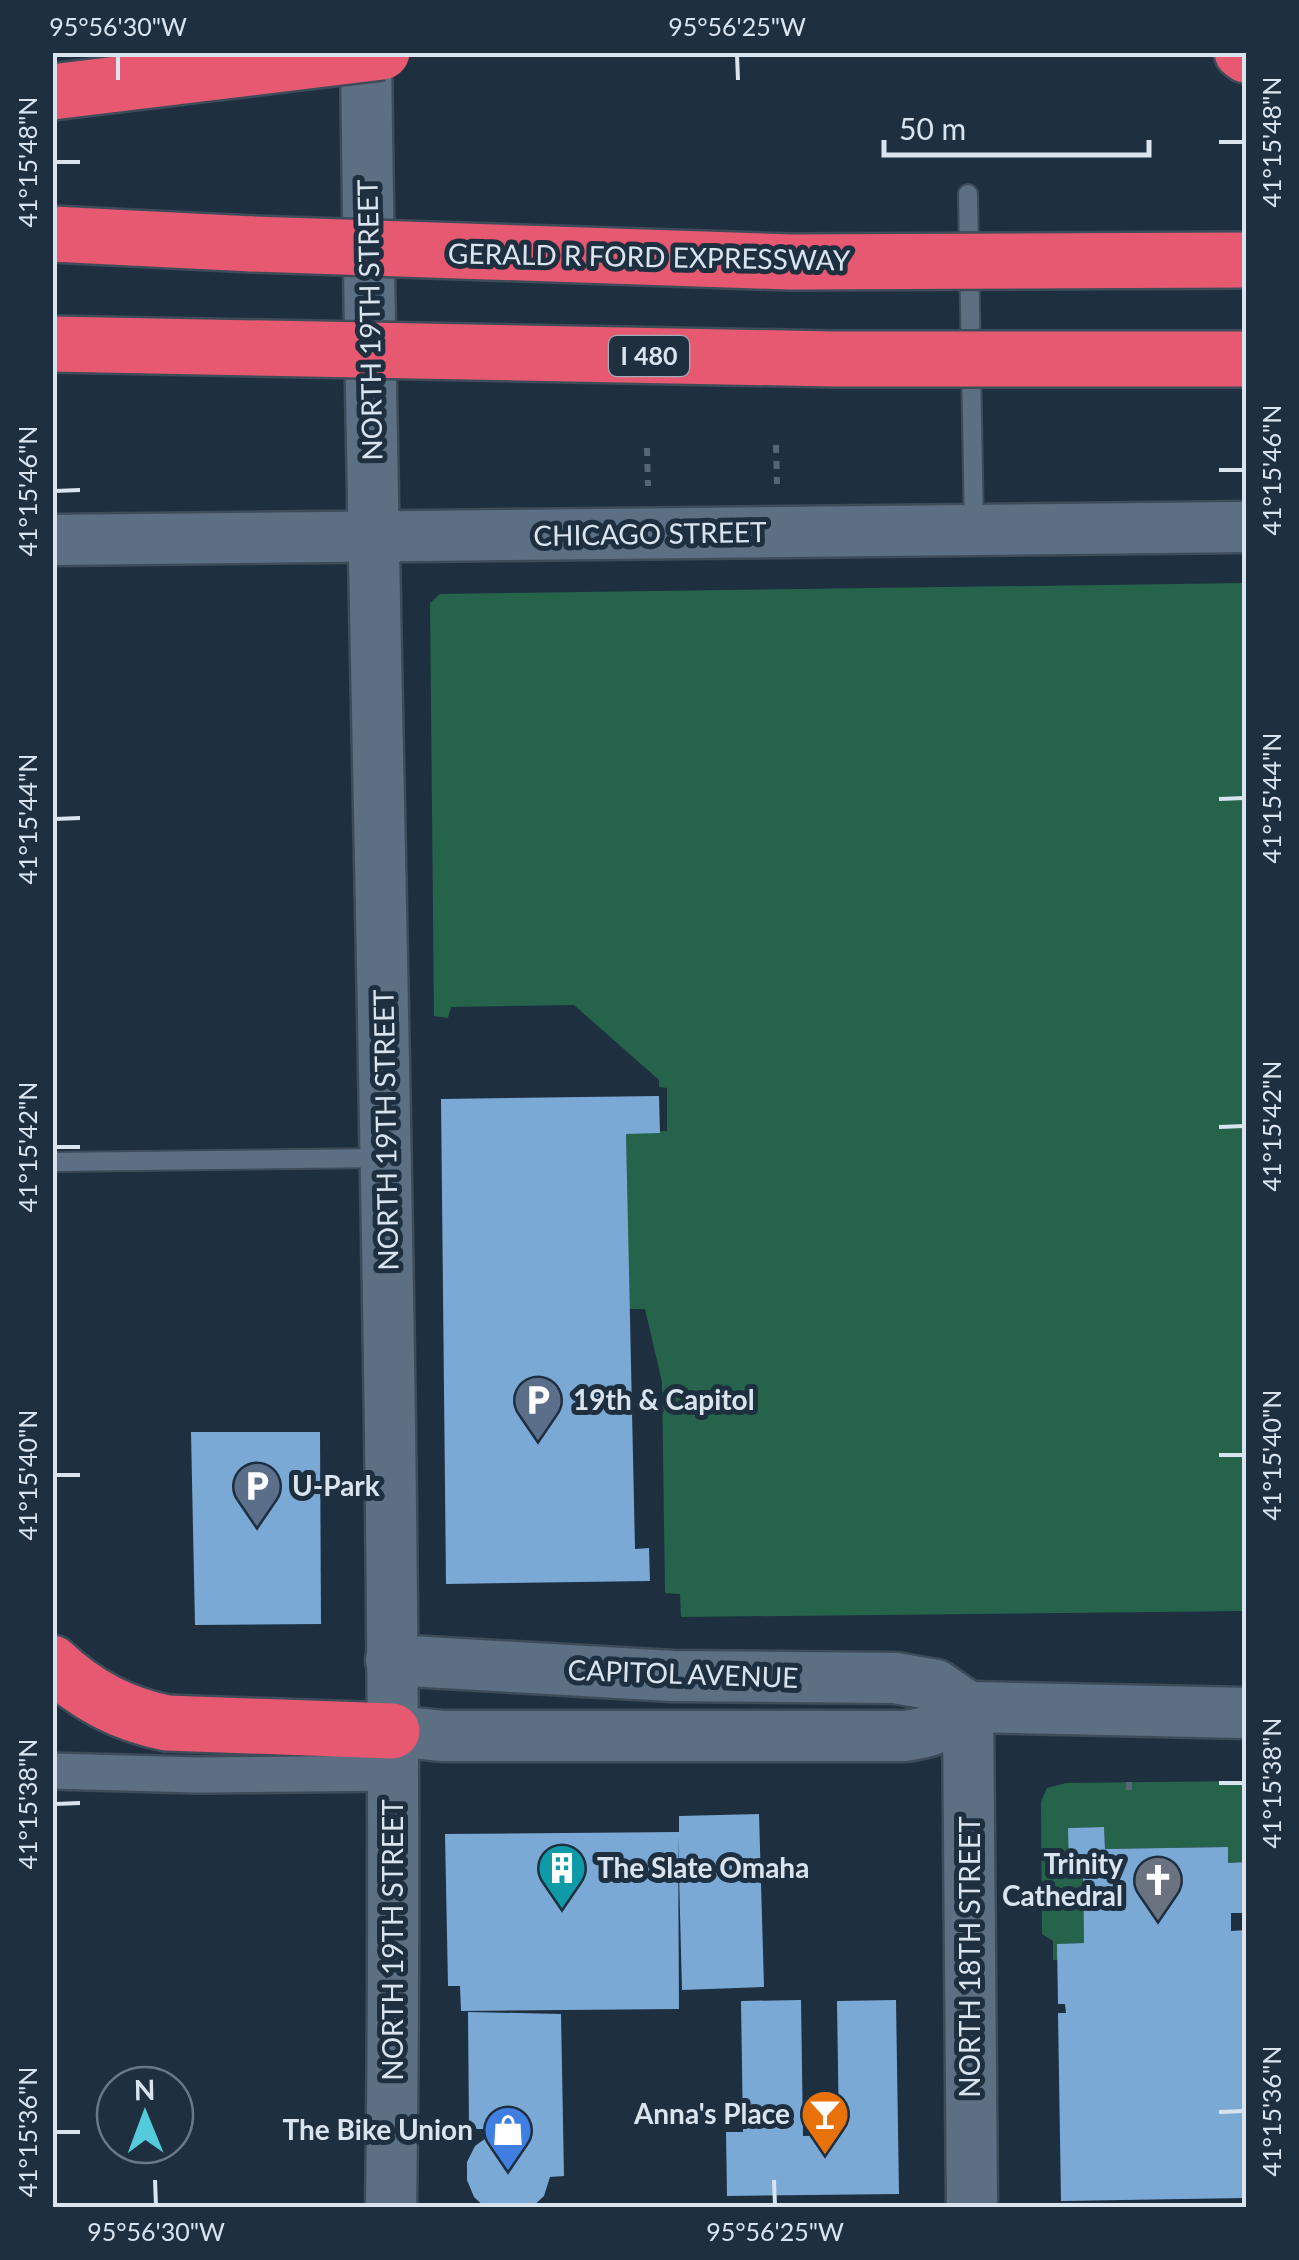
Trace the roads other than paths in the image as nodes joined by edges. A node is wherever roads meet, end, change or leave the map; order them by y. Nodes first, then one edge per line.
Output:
1 (366, 52) edge
2 (382, 52) edge
3 (52, 92) edge
4 (968, 194) dead end
5 (52, 234) edge
6 (1246, 260) edge
7 (52, 344) edge
8 (1246, 359) edge
9 (1246, 527) edge
10 (974, 529) junction
11 (373, 538) junction
12 (52, 540) edge
13 (386, 1158) junction
14 (52, 1162) edge
15 (391, 1660) junction
16 (52, 1663) edge
17 (968, 1707) junction
18 (1246, 1713) edge
19 (392, 1752) junction
20 (52, 1771) edge
21 (391, 2208) edge
22 (972, 2208) edge

1 - 11 street, NORTH 19TH STREET
2 - 3 highway, bridge
4 - 10 lane
5 - 6 highway, GERALD R FORD EXPRESSWAY, bridge
7 - 8 highway, I 480, bridge
9 - 10 street, CHICAGO STREET
10 - 11 street, CHICAGO STREET
11 - 12 street, CHICAGO STREET
11 - 13 street, NORTH 19TH STREET
13 - 14 lane
13 - 15 street, NORTH 19TH STREET
15 - 17 street, CAPITOL AVENUE
15 - 19 street, NORTH 19TH STREET
16 - 19 highway
17 - 18 street, CAPITOL AVENUE
17 - 19 street, CAPITOL AVENUE
17 - 22 street, NORTH 18TH STREET
19 - 20 street, CAPITOL AVENUE
19 - 21 street, NORTH 19TH STREET

